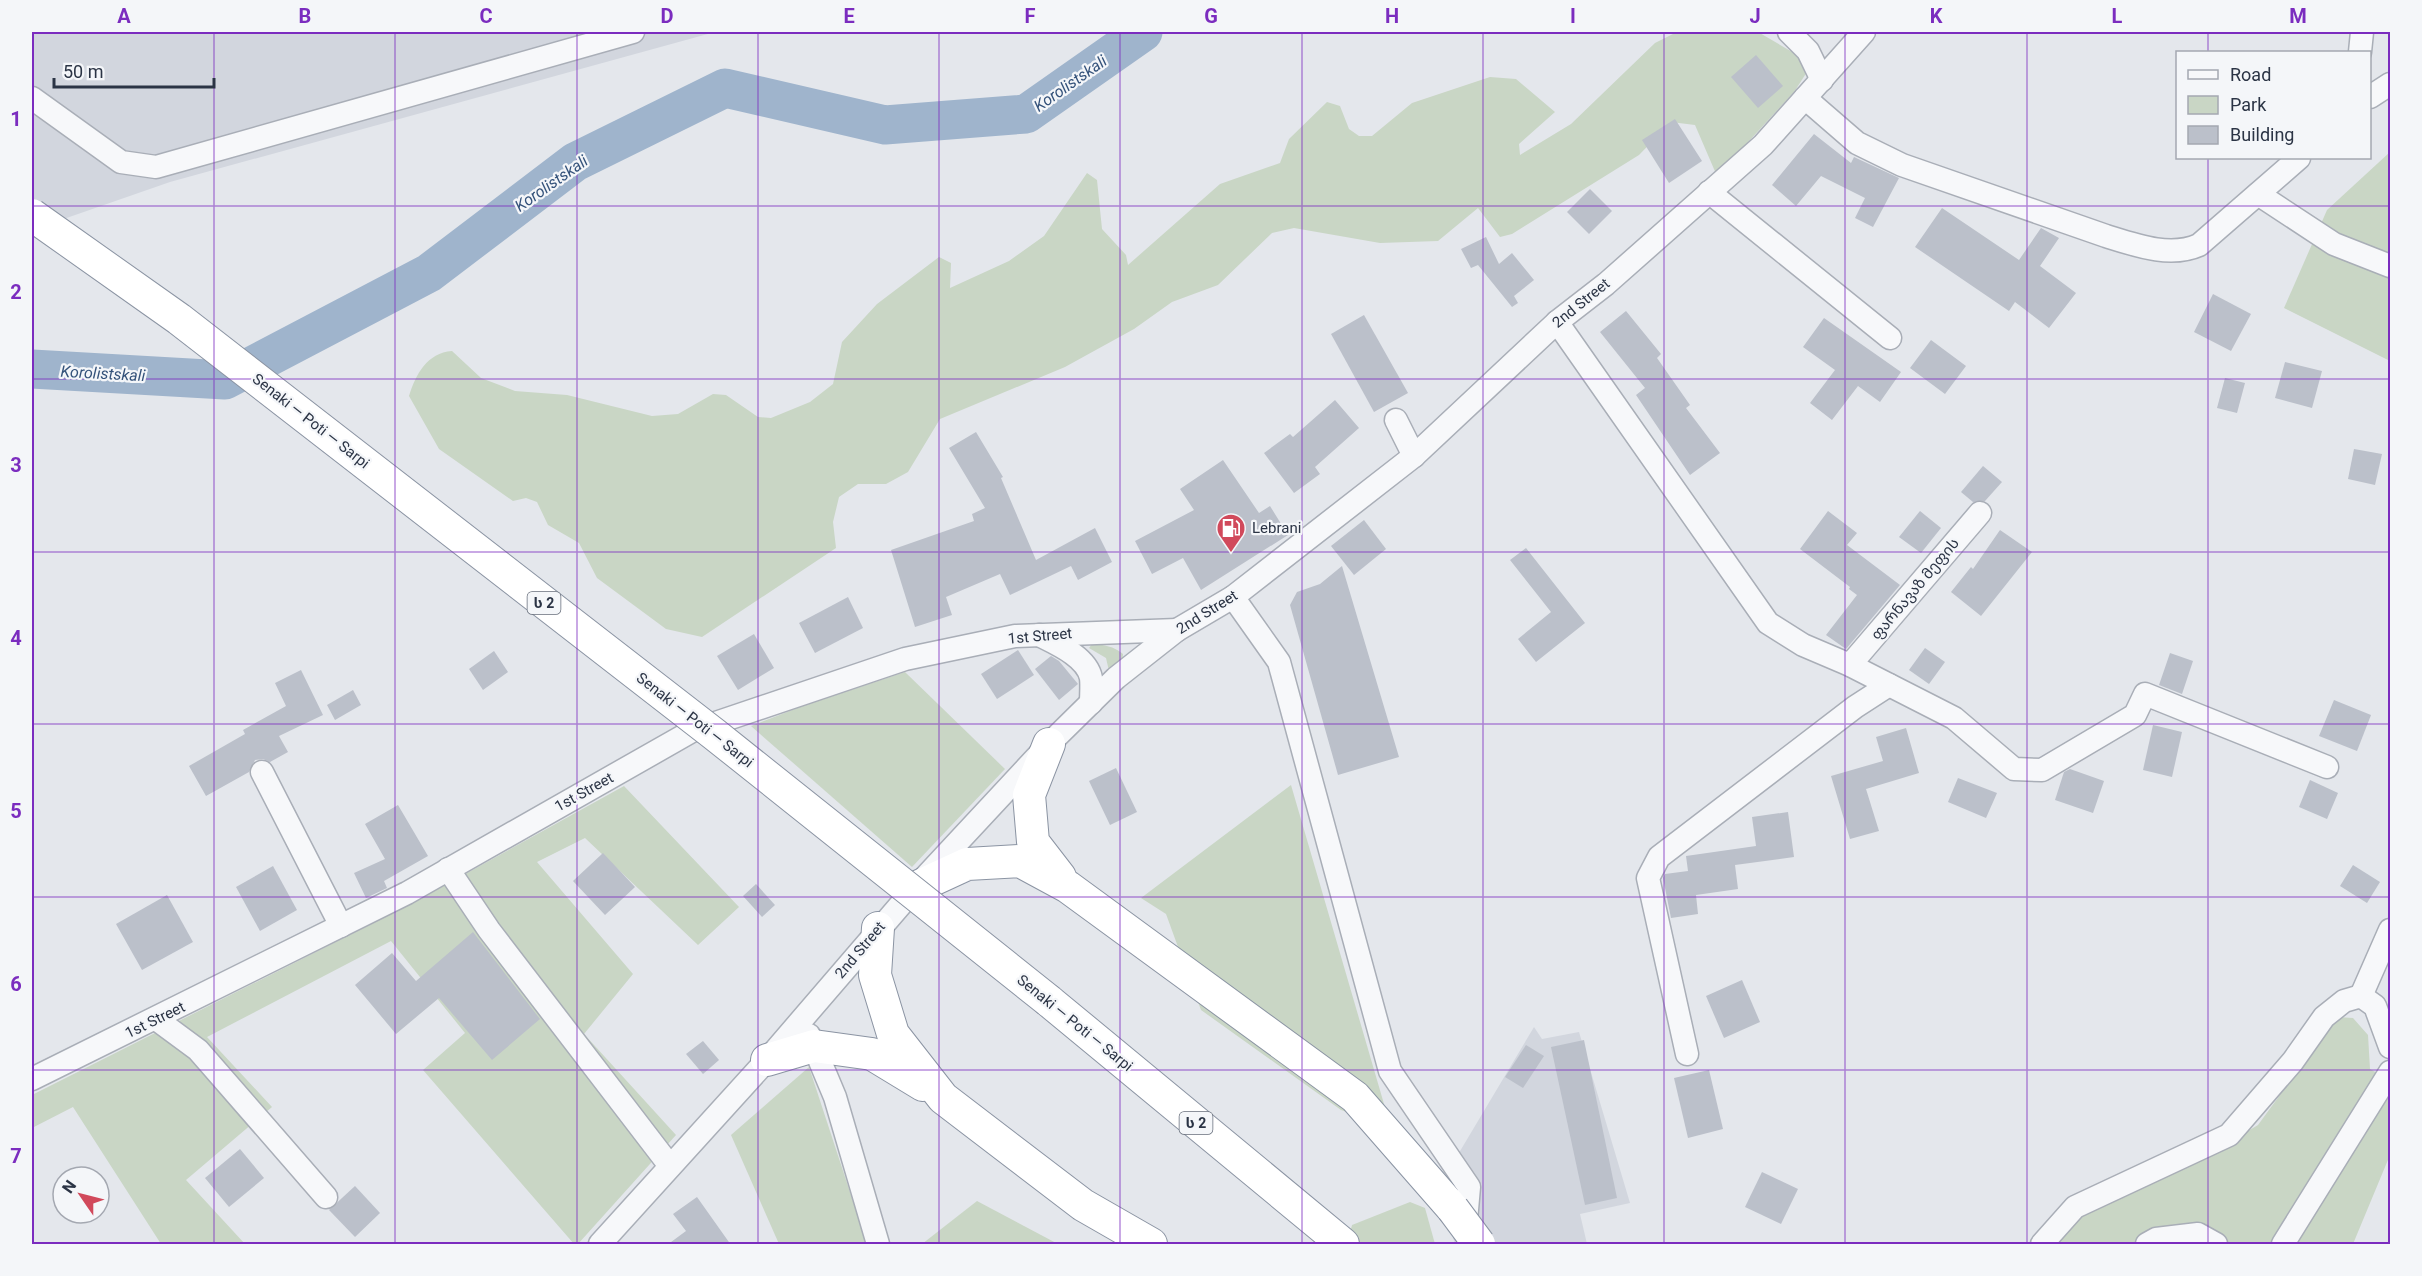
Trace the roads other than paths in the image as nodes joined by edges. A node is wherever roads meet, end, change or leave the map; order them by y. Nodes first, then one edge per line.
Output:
1 (633, 32) edge
2 (1789, 32) edge
3 (1864, 32) edge
4 (2362, 32) edge
5 (2360, 51) edge
6 (1822, 80) junction
7 (2391, 84) edge
8 (2371, 96) edge
9 (32, 98) edge
10 (1805, 98) junction
11 (2299, 159) edge
12 (1709, 192) junction
13 (2258, 194) junction
14 (32, 214) edge
15 (2391, 266) edge
16 (1557, 322) junction
17 (1890, 338) dead end
18 (1396, 420) dead end
19 (1414, 456) junction
20 (1980, 513) dead end
21 (1233, 597) junction
22 (1177, 630) junction
23 (1038, 634) junction
24 (1850, 665) junction
25 (1888, 685) junction
26 (1091, 703) junction
27 (1049, 744) junction
28 (2327, 767) dead end
29 (262, 772) dead end
30 (448, 869) junction
31 (1068, 887) junction
32 (915, 888) junction
33 (341, 926) junction
34 (878, 928) junction
35 (2391, 930) edge
36 (2361, 996) junction
37 (156, 1019) junction
38 (808, 1033) junction
39 (2391, 1047) edge
40 (1687, 1054) dead end
41 (767, 1060) joint
42 (2391, 1072) edge
43 (32, 1079) edge
44 (943, 1098) junction
45 (670, 1166) junction
46 (326, 1197) dead end
47 (600, 1245) edge
48 (878, 1245) edge
49 (1151, 1245) edge
50 (1343, 1245) edge
51 (1463, 1245) edge
52 (1479, 1245) edge
53 (2042, 1245) edge
54 (2146, 1245) edge
55 (2216, 1245) edge
56 (2283, 1245) edge

1 - 9 street
2 - 6 street
3 - 6 street, 2nd Street
4 - 5 street
6 - 10 street, 2nd Street
7 - 8 street
10 - 12 street, 2nd Street
10 - 13 street
11 - 13 street
12 - 16 street, 2nd Street
12 - 17 street
13 - 15 street
14 - 50 highway, Senaki — Poti — Sarpi / ს 2, bridge
16 - 19 street, 2nd Street
16 - 24 street
18 - 19 street
19 - 21 street, 2nd Street
20 - 24 street, ფარნავაზ მეფის
21 - 22 street, 2nd Street
21 - 51 street
22 - 23 street, 1st Street
22 - 26 street, 2nd Street
23 - 26 street
23 - 30 street, 1st Street
24 - 25 street
25 - 28 street
25 - 40 street
26 - 27 street, 2nd Street
27 - 31 highway
27 - 32 street, 2nd Street
29 - 33 street
30 - 33 street, 1st Street
30 - 45 street
31 - 32 highway
31 - 52 highway, bridge
32 - 34 street, 2nd Street
33 - 37 street, 1st Street
34 - 38 street, 2nd Street
34 - 44 highway
35 - 36 street
36 - 39 street
36 - 53 street
37 - 43 street, 1st Street
37 - 46 street
38 - 41 highway
38 - 44 highway
38 - 48 street
41 - 45 street
42 - 56 street
44 - 49 highway
45 - 47 street
54 - 55 street

